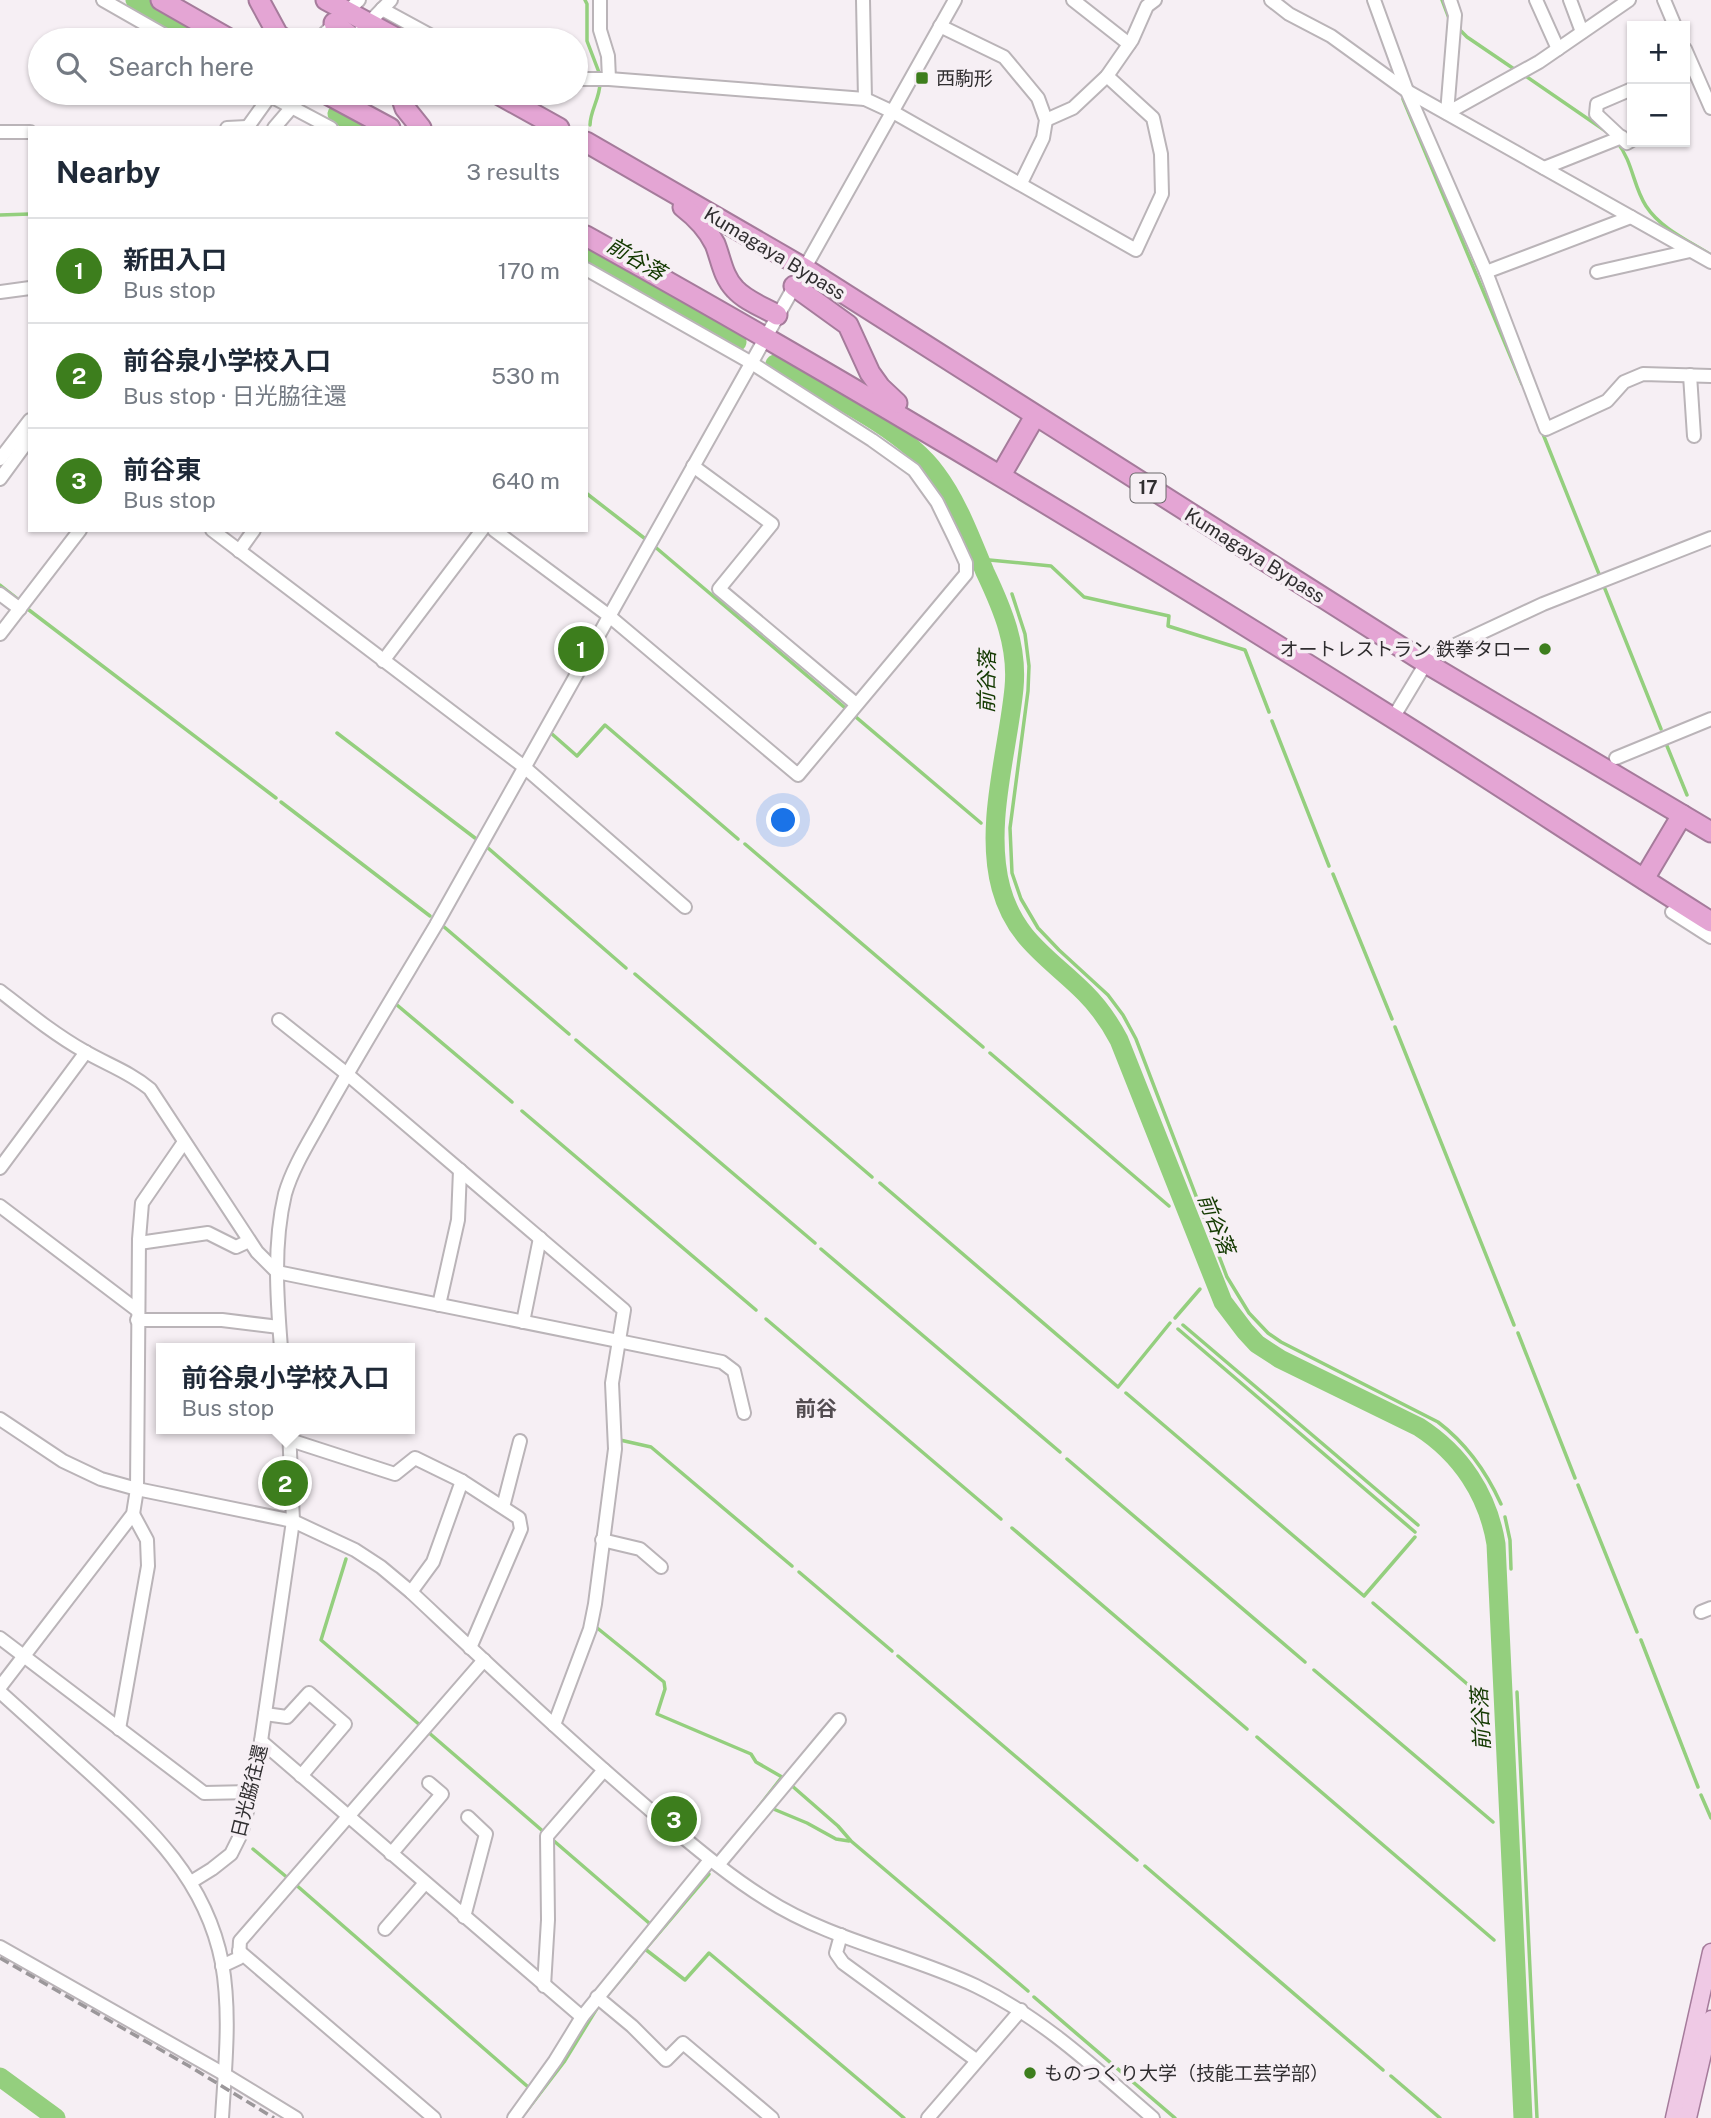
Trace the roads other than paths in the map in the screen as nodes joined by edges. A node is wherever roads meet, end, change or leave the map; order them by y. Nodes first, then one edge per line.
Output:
1 (103, 0) edge
2 (161, 0) edge
3 (260, 0) edge
4 (326, 0) edge
5 (600, 0) edge
6 (863, 0) edge
7 (955, 0) edge
8 (1073, 0) edge
9 (1154, 0) edge
10 (1271, 0) edge
11 (1374, 0) edge
12 (1450, 0) edge
13 (1536, 0) edge
14 (1570, 0) edge
15 (1629, 0) edge
16 (1664, 0) edge
17 (346, 11) edge
18 (380, 11) edge
19 (1673, 21) edge
20 (940, 26) junction
21 (152, 28) edge
22 (210, 28) edge
23 (274, 28) edge
24 (330, 28) edge
25 (351, 28) edge
26 (365, 28) edge
27 (392, 28) edge
28 (415, 28) edge
29 (1582, 32) junction
30 (1129, 44) junction
31 (1558, 49) junction
32 (1690, 60) edge
33 (1107, 76) junction
34 (588, 79) edge
35 (609, 79) junction
36 (1407, 91) junction
37 (1627, 91) edge
38 (866, 99) junction
39 (262, 105) edge
40 (347, 105) edge
41 (404, 105) edge
42 (518, 105) edge
43 (293, 106) joint
44 (1711, 108) edge
45 (892, 112) junction
46 (1447, 113) junction
47 (1046, 120) junction
48 (248, 126) edge
49 (276, 126) edge
50 (328, 126) edge
51 (386, 126) edge
52 (419, 126) edge
53 (555, 126) edge
54 (0, 132) edge
55 (28, 132) edge
56 (1627, 138) edge
57 (588, 143) edge
58 (1544, 168) junction
59 (641, 174) junction
60 (1021, 183) junction
61 (1631, 217) junction
62 (588, 237) edge
63 (1690, 251) junction
64 (1708, 261) edge
65 (804, 268) junction
66 (588, 270) edge
67 (1486, 272) junction
68 (1597, 272) dead end
69 (794, 286) junction
70 (28, 288) edge
71 (0, 292) edge
72 (776, 315) junction
73 (765, 335) junction
74 (750, 362) junction
75 (1690, 376) junction
76 (1711, 376) edge
77 (1035, 416) junction
78 (28, 423) edge
79 (935, 435) junction
80 (1694, 436) dead end
81 (28, 442) edge
82 (0, 458) edge
83 (693, 466) junction
84 (1001, 475) junction
85 (0, 479) edge
86 (78, 532) edge
87 (215, 532) edge
88 (253, 532) edge
89 (480, 532) edge
90 (497, 532) edge
91 (1711, 538) edge
92 (239, 551) junction
93 (0, 594) edge
94 (20, 609) junction
95 (608, 615) junction
96 (0, 634) edge
97 (383, 661) junction
98 (1426, 663) junction
99 (855, 706) junction
100 (1393, 718) junction
101 (1711, 719) edge
102 (1616, 758) dead end
103 (523, 766) junction
104 (1682, 816) junction
105 (1711, 832) edge
106 (1644, 879) junction
107 (685, 906) dead end
108 (1672, 912) dead end
109 (1711, 922) edge
110 (1711, 937) edge
111 (0, 991) edge
112 (279, 1020) dead end
113 (86, 1052) junction
114 (347, 1074) junction
115 (184, 1142) junction
116 (0, 1168) edge
117 (460, 1170) junction
118 (0, 1206) edge
119 (540, 1238) junction
120 (249, 1241) junction
121 (139, 1243) junction
122 (276, 1272) junction
123 (439, 1306) junction
124 (137, 1315) junction
125 (523, 1322) junction
126 (279, 1327) junction
127 (619, 1341) junction
128 (281, 1343) edge
129 (744, 1413) dead end
130 (0, 1419) edge
131 (289, 1434) edge
132 (520, 1441) dead end
133 (462, 1480) junction
134 (136, 1489) junction
135 (503, 1507) junction
136 (133, 1514) junction
137 (293, 1521) junction
138 (602, 1540) junction
139 (661, 1567) dead end
140 (411, 1592) junction
141 (0, 1638) edge
142 (470, 1647) junction
143 (23, 1656) junction
144 (484, 1660) junction
145 (0, 1686) edge
146 (0, 1692) edge
147 (265, 1714) junction
148 (839, 1720) dead end
149 (554, 1725) junction
150 (119, 1729) junction
151 (261, 1741) junction
152 (604, 1770) junction
153 (301, 1776) junction
154 (429, 1783) dead end
155 (252, 1792) junction
156 (348, 1816) junction
157 (467, 1817) dead end
158 (391, 1854) junction
159 (714, 1863) junction
160 (191, 1882) junction
161 (425, 1883) junction
162 (464, 1917) junction
163 (385, 1928) dead end
164 (841, 1935) junction
165 (0, 1947) edge
166 (239, 1951) junction
167 (1711, 1952) edge
168 (222, 1966) junction
169 (544, 1986) junction
170 (597, 1997) junction
171 (1021, 2010) junction
172 (582, 2017) junction
173 (1711, 2019) edge
174 (976, 2060) junction
175 (224, 2074) junction
176 (222, 2118) edge
177 (296, 2118) edge
178 (434, 2118) edge
179 (516, 2118) edge
180 (772, 2118) edge
181 (928, 2118) edge
182 (1153, 2118) edge
183 (1674, 2118) edge
184 (1688, 2118) edge

1 - 21 street
2 - 22 highway
3 - 23 highway
4 - 17 highway
5 - 35 street
6 - 38 street
7 - 20 street
8 - 30 street
9 - 30 street
10 - 36 street
11 - 36 street
12 - 46 street
13 - 31 street
14 - 29 street
15 - 29 street
16 - 19 street
17 - 18 highway
17 - 24 street
17 - 25 highway
18 - 26 street
18 - 27 highway
18 - 28 street
20 - 45 street
20 - 47 street
29 - 31 street
30 - 33 street
31 - 46 street
32 - 44 street
33 - 47 street
33 - 60 street
34 - 35 street
35 - 38 street
36 - 46 street
36 - 67 street
37 - 56 street
38 - 45 street
39 - 48 street
40 - 51 highway
41 - 52 highway
42 - 53 highway
43 - 49 street
43 - 50 street
45 - 60 street
45 - 65 street
46 - 58 street
47 - 60 street
54 - 55 street
56 - 58 street
57 - 59 highway, Kumagaya Bypass / 17
58 - 61 street
59 - 65 highway, Kumagaya Bypass / 17
59 - 72 highway
61 - 63 street
61 - 67 street
62 - 73 highway
63 - 64 street
63 - 68 street
65 - 69 street
65 - 77 highway, Kumagaya Bypass / 17
66 - 74 street
67 - 75 street
69 - 72 street
69 - 79 highway
70 - 71 street
72 - 73 street
73 - 74 street
73 - 79 highway
74 - 83 street
74 - 99 street
75 - 76 street
75 - 80 street
77 - 84 highway
77 - 98 highway, Kumagaya Bypass / 17
78 - 82 street
79 - 84 highway
81 - 85 street
83 - 95 street
83 - 99 street
84 - 100 highway
86 - 94 street
87 - 92 street
88 - 92 street
89 - 97 street
90 - 95 street
91 - 98 street
92 - 97 street
93 - 94 street
94 - 96 street
95 - 99 street
95 - 103 street
97 - 103 street
98 - 100 street
98 - 104 highway, Kumagaya Bypass / 17
100 - 106 highway
101 - 102 street
103 - 107 street
103 - 114 street
104 - 105 highway, Kumagaya Bypass / 17
104 - 106 highway
106 - 109 highway
108 - 110 street
111 - 113 street
112 - 114 street
113 - 115 street
113 - 116 street
114 - 117 street
114 - 122 street
115 - 120 street
115 - 121 street
117 - 119 street
117 - 123 street
118 - 124 street
119 - 125 street
119 - 127 street
120 - 121 street
120 - 122 street
121 - 124 street
122 - 123 street
122 - 126 street
123 - 125 street
124 - 126 street
124 - 134 street
125 - 127 street
126 - 128 street
127 - 129 street
127 - 138 street
130 - 134 street
131 - 133 street
131 - 137 street, 日光脇往還
132 - 135 street
133 - 135 street
133 - 140 street
134 - 136 street
134 - 137 street
135 - 142 street
136 - 143 street
136 - 150 street
137 - 140 street
137 - 147 street, 日光脇往還
138 - 139 street
138 - 149 street
140 - 142 street
141 - 143 street
142 - 144 street
143 - 145 street
143 - 150 street
144 - 149 street
144 - 156 street
146 - 160 street
147 - 151 street, 日光脇往還
147 - 153 street
148 - 159 street
149 - 152 street
150 - 155 street
151 - 153 street
151 - 155 street, 日光脇往還
152 - 159 street
152 - 169 street
153 - 156 street
154 - 158 street
155 - 160 street, 日光脇往還
156 - 158 street
156 - 166 street
157 - 162 street
158 - 161 street
159 - 164 street
159 - 170 street
160 - 168 street
161 - 162 street
161 - 163 street
162 - 169 street
164 - 171 street
164 - 174 street
165 - 175 street
166 - 168 street
166 - 178 street
167 - 183 main road
168 - 175 street
169 - 172 street
170 - 172 street
170 - 180 street
171 - 174 street
171 - 182 street
172 - 179 street
173 - 184 main road
174 - 181 street
175 - 176 street
175 - 177 street

